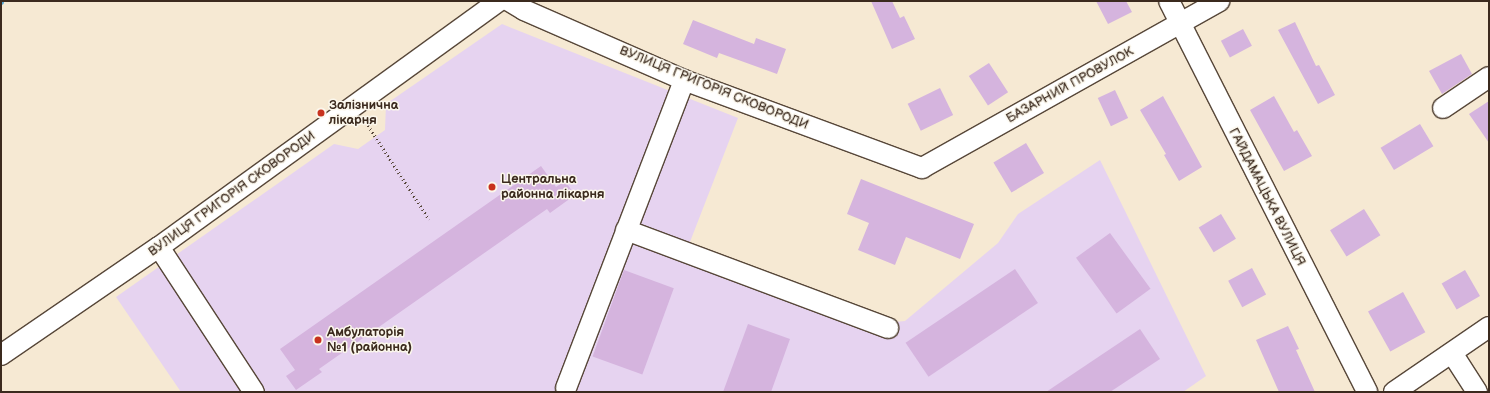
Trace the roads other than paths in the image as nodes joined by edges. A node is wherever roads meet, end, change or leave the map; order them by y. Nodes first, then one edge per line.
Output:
1 (499, 1) edge
2 (509, 1) edge
3 (1169, 1) edge
4 (1219, 1) edge
5 (1179, 24) junction
6 (1489, 77) edge
7 (684, 80) junction
8 (1442, 108) dead end
9 (922, 168) joint
10 (626, 230) junction
11 (159, 247) junction
12 (1489, 327) edge
13 (888, 328) dead end
14 (1452, 353) junction
15 (1, 355) edge
16 (566, 388) dead end
17 (254, 392) edge
18 (1367, 392) edge
19 (1394, 392) edge
20 (1477, 392) edge

1 - 11 street, ВУЛИЦЯ ГРИГОРІЯ СКОВОРОДИ
2 - 7 street, ВУЛИЦЯ ГРИГОРІЯ СКОВОРОДИ
3 - 5 street, ГАЙДАМАЦЬКА ВУЛИЦЯ
4 - 5 street, БАЗАРНИЙ ПРОВУЛОК
5 - 9 street, БАЗАРНИЙ ПРОВУЛОК
5 - 18 street, ГАЙДАМАЦЬКА ВУЛИЦЯ
6 - 8 street
7 - 9 street, ВУЛИЦЯ ГРИГОРІЯ СКОВОРОДИ
7 - 10 street
10 - 13 street
10 - 16 street
11 - 15 street, ВУЛИЦЯ ГРИГОРІЯ СКОВОРОДИ
11 - 17 street
12 - 14 street
14 - 19 street
14 - 20 street

